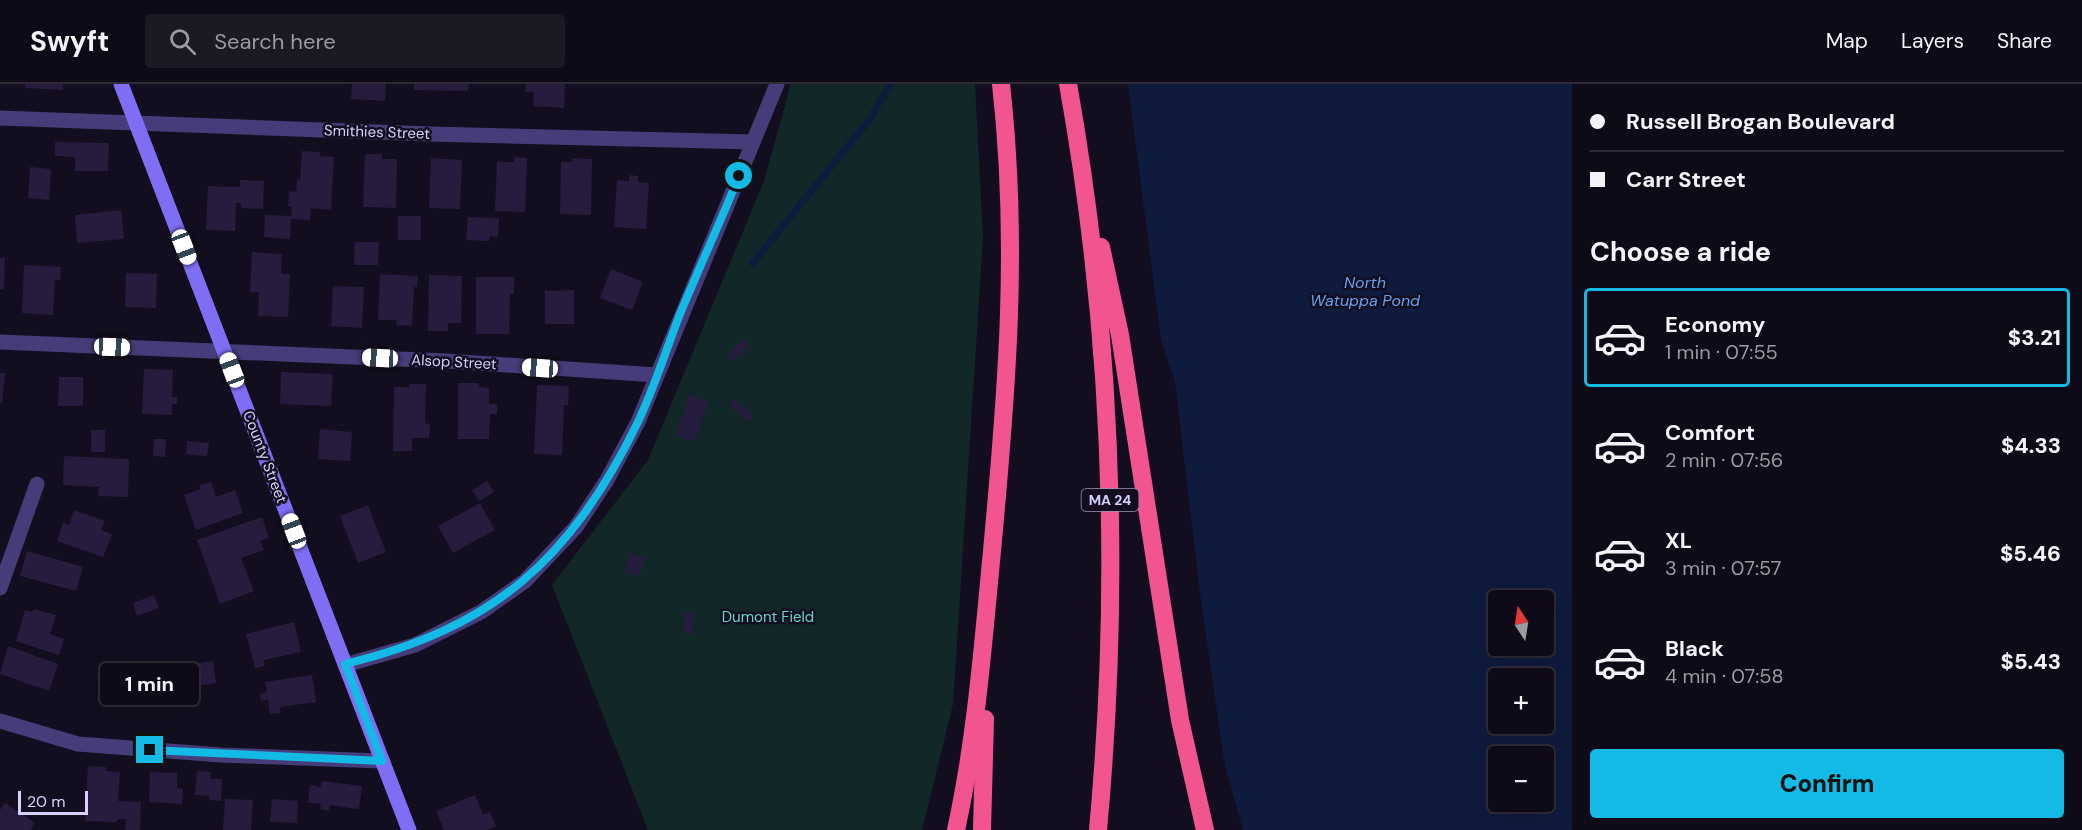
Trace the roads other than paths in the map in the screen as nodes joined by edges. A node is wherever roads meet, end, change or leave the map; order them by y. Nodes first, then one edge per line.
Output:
1 (121, 84) edge
2 (777, 84) edge
3 (1001, 84) edge
4 (1068, 84) edge
5 (0, 118) edge
6 (136, 123) junction
7 (753, 142) junction
8 (1082, 170) junction
9 (0, 342) edge
10 (224, 351) junction
11 (657, 375) junction
12 (37, 484) dead end
13 (990, 567) junction
14 (0, 588) edge
15 (345, 664) junction
16 (0, 721) edge
17 (382, 761) junction
18 (409, 830) edge
19 (956, 830) edge
20 (982, 830) edge
21 (1098, 830) edge
22 (1205, 830) edge

1 - 6 street, County Street
2 - 7 street
3 - 13 highway
4 - 8 highway, MA 24
5 - 6 street, Smithies Street
6 - 7 street, Smithies Street
6 - 10 street, County Street
7 - 11 street
8 - 21 highway, MA 24
8 - 22 highway
9 - 10 street, Alsop Street
10 - 11 street, Alsop Street
10 - 15 street, County Street
11 - 15 street
12 - 14 street
13 - 19 highway
13 - 20 highway
15 - 17 street, County Street
16 - 17 street
17 - 18 street, County Street

